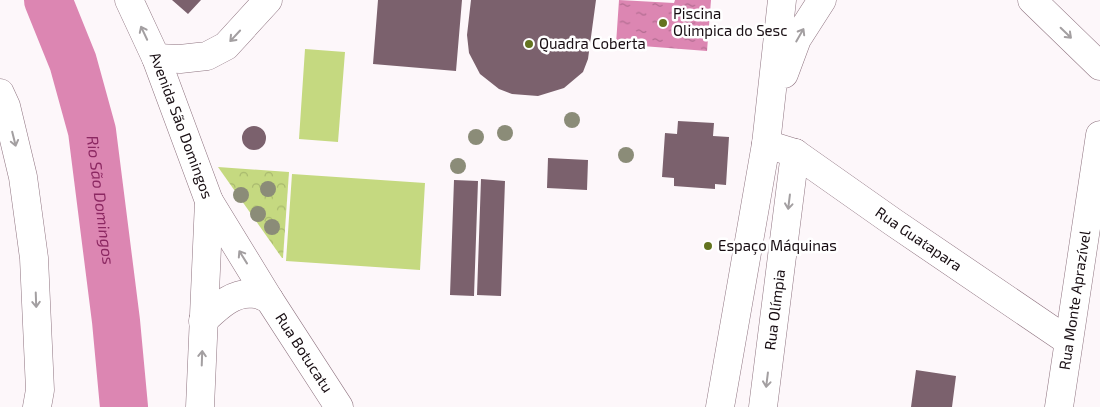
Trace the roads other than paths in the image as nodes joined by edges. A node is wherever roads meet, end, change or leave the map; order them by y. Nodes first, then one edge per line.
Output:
1 (129, 0) edge
2 (268, 0) edge
3 (782, 0) edge
4 (822, 0) edge
5 (1032, 0) edge
6 (156, 58) junction
7 (1100, 66) edge
8 (0, 93) edge
9 (769, 113) junction
10 (1100, 135) edge
11 (766, 144) junction
12 (795, 153) junction
13 (209, 201) junction
14 (269, 299) junction
15 (203, 321) junction
16 (1068, 341) junction
17 (37, 407) edge
18 (200, 407) edge
19 (339, 407) edge
20 (720, 407) edge
21 (763, 407) edge
22 (1059, 407) edge

6 -> 1 street, Avenida São Domingos
2 -> 6 street
3 - 9 street
9 -> 4 street
5 -> 7 street
6 - 13 street, Avenida São Domingos
8 -> 17 street
9 - 11 street
10 - 16 street, Rua Monte Aprazível
11 - 12 street, Rua Guatapara
11 - 20 street
12 - 16 street, Rua Guatapara
12 -> 21 street, Rua Olímpia
14 -> 13 street, Rua Botucatu
13 - 15 street, Avenida São Domingos
14 - 15 street, Rua Botucatu
14 - 19 street, Rua Botucatu
18 -> 15 street, Avenida São Domingos
16 - 22 street, Rua Monte Aprazível

